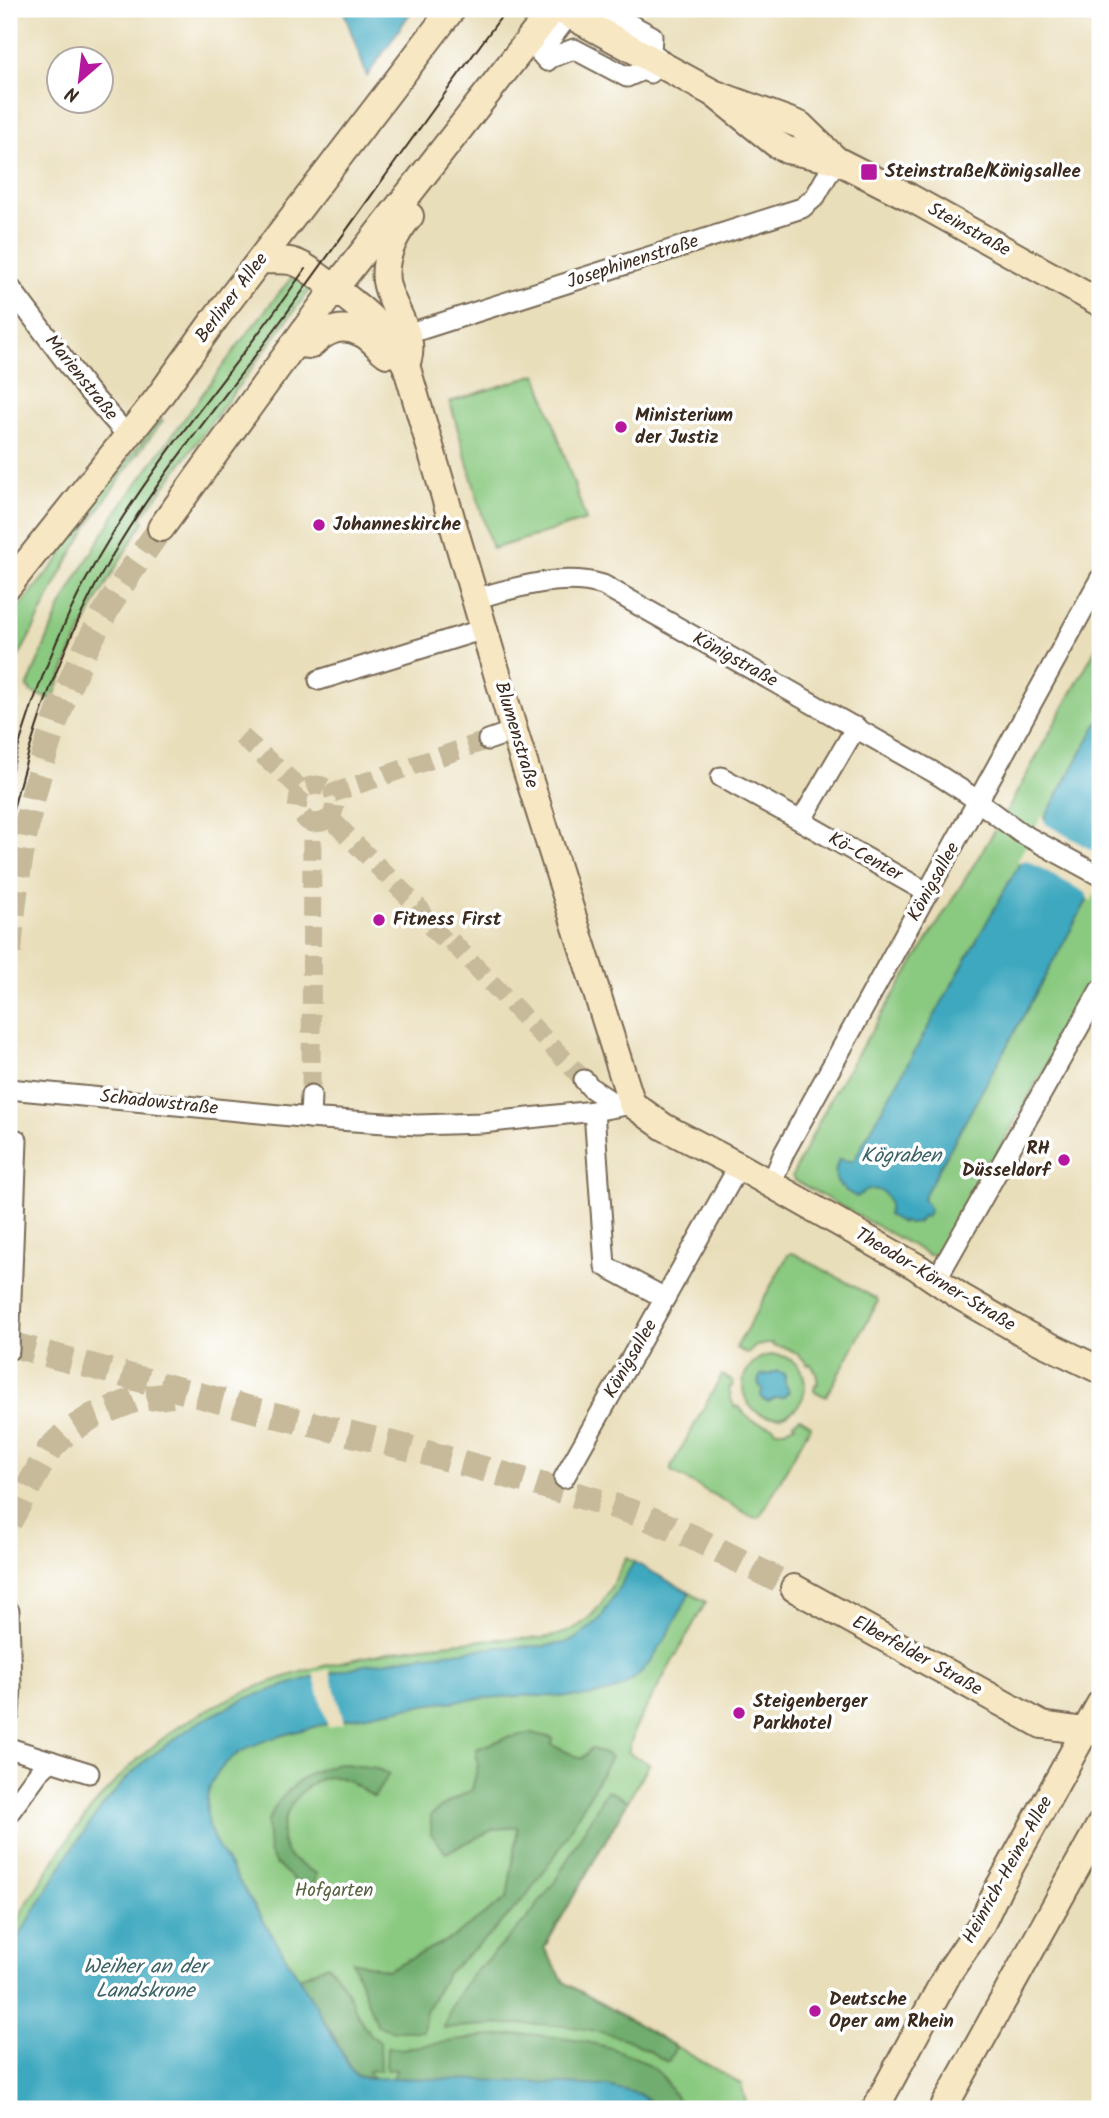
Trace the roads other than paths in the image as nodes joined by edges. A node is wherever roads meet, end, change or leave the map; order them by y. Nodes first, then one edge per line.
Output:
1 (452, 9) edge
2 (556, 9) edge
3 (565, 9) edge
4 (601, 9) edge
5 (836, 160) junction
6 (430, 169) junction
7 (261, 260) junction
8 (9, 286) edge
9 (335, 288) junction
10 (1100, 303) edge
11 (407, 334) junction
12 (294, 344) junction
13 (406, 365) junction
14 (128, 436) junction
15 (161, 528) tunnel mouth
16 (1100, 579) edge
17 (9, 585) edge
18 (474, 599) junction
19 (484, 629) junction
20 (319, 680) dead end
21 (856, 727) junction
22 (514, 731) junction
23 (488, 740) tunnel mouth
24 (721, 777) dead end
25 (978, 802) junction
26 (801, 821) junction
27 (1100, 876) edge
28 (928, 893) junction
29 (1100, 990) edge
30 (584, 1080) tunnel mouth
31 (9, 1089) edge
32 (311, 1096) tunnel mouth
33 (625, 1105) junction
34 (594, 1111) junction
35 (318, 1125) junction
36 (17, 1140) dead end
37 (739, 1166) junction
38 (771, 1185) junction
39 (936, 1280) junction
40 (666, 1298) junction
41 (9, 1350) edge
42 (1100, 1370) edge
43 (564, 1478) dead end
44 (793, 1588) tunnel mouth
45 (9, 1611) edge
46 (1100, 1704) edge
47 (9, 1715) edge
48 (1042, 1724) junction
49 (1093, 1732) edge
50 (9, 1748) edge
51 (51, 1761) junction
52 (1066, 1766) junction
53 (89, 1773) dead end
54 (9, 1813) edge
55 (1100, 1825) edge
56 (875, 2109) edge
57 (943, 2109) edge

1 - 7 main road, Berliner Allee
2 - 5 main road, Steinstraße
2 - 6 main road
3 - 4 street
5 - 10 main road, Steinstraße
5 - 11 street, Josephinenstraße
6 - 9 main road
6 - 11 main road, Blumenstraße
7 - 9 main road
7 - 14 main road, Berliner Allee
8 - 14 street, Marienstraße
9 - 12 main road
9 - 13 main road
11 - 13 main road, Blumenstraße
12 - 13 main road
12 - 15 main road
13 - 18 main road, Blumenstraße
14 - 17 main road, Berliner Allee
16 - 25 street, Königsallee
18 - 19 main road, Blumenstraße
18 - 21 street, Königstraße
19 - 20 street
19 - 22 main road, Blumenstraße
21 - 25 street, Königstraße
21 - 26 street
22 - 23 street
22 - 33 main road, Blumenstraße
24 - 26 street, Kö-Center
25 - 27 street, Königstraße
25 - 28 street, Königsallee
26 - 28 street, Kö-Center
28 - 38 street, Königsallee
29 - 39 street
30 - 33 street
31 - 35 street, Schadowstraße
32 - 35 street
33 - 34 street, Schadowstraße
33 - 37 main road
34 - 35 street, Schadowstraße
34 - 40 street
36 - 41 street
37 - 38 main road
37 - 40 street, Königsallee
38 - 39 main road, Theodor-Körner-Straße
39 - 42 main road, Theodor-Körner-Straße
40 - 43 street, Königsallee
44 - 48 main road, Elberfelder Straße
45 - 47 street
46 - 49 main road, Heinrich-Heine-Allee
48 - 49 main road, Elberfelder Straße
48 - 52 main road, Elberfelder Straße
49 - 52 main road, Heinrich-Heine-Allee
50 - 51 street
51 - 53 street
51 - 54 street
52 - 56 main road, Heinrich-Heine-Allee
55 - 57 main road

